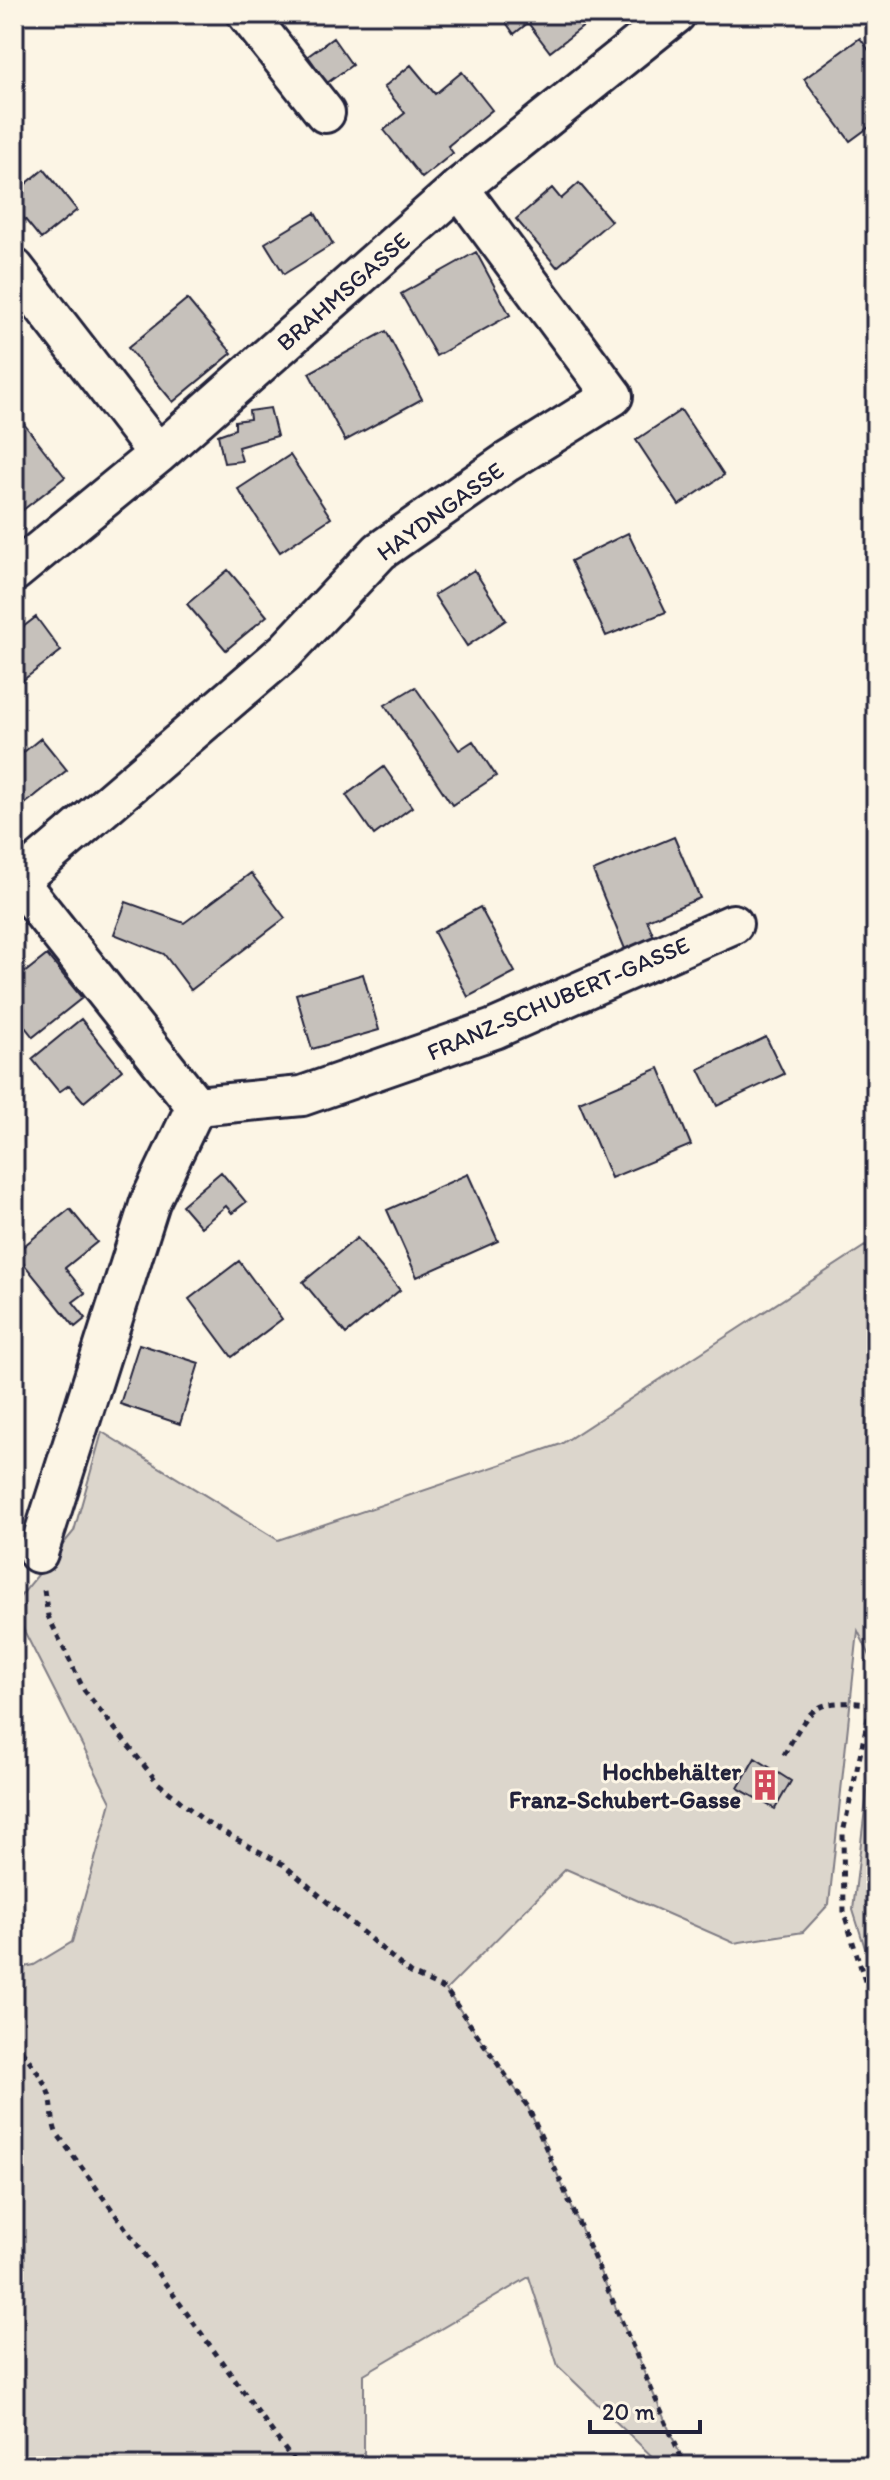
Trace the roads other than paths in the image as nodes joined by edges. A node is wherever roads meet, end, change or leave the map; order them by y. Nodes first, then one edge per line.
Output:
1 (247, 14) edge
2 (676, 14) edge
3 (325, 113) dead end
4 (459, 188) junction
5 (14, 268) edge
6 (158, 454) junction
7 (14, 572) edge
8 (16, 878) edge
9 (733, 924) dead end
10 (196, 1106) junction
11 (38, 1553) road end

1 - 3 street
2 - 4 street, BRAHMSGASSE
4 - 6 street, BRAHMSGASSE
4 - 8 street, HAYDNGASSE
5 - 6 street
6 - 7 street, BRAHMSGASSE
8 - 10 street
9 - 10 street, FRANZ-SCHUBERT-GASSE
10 - 11 street

